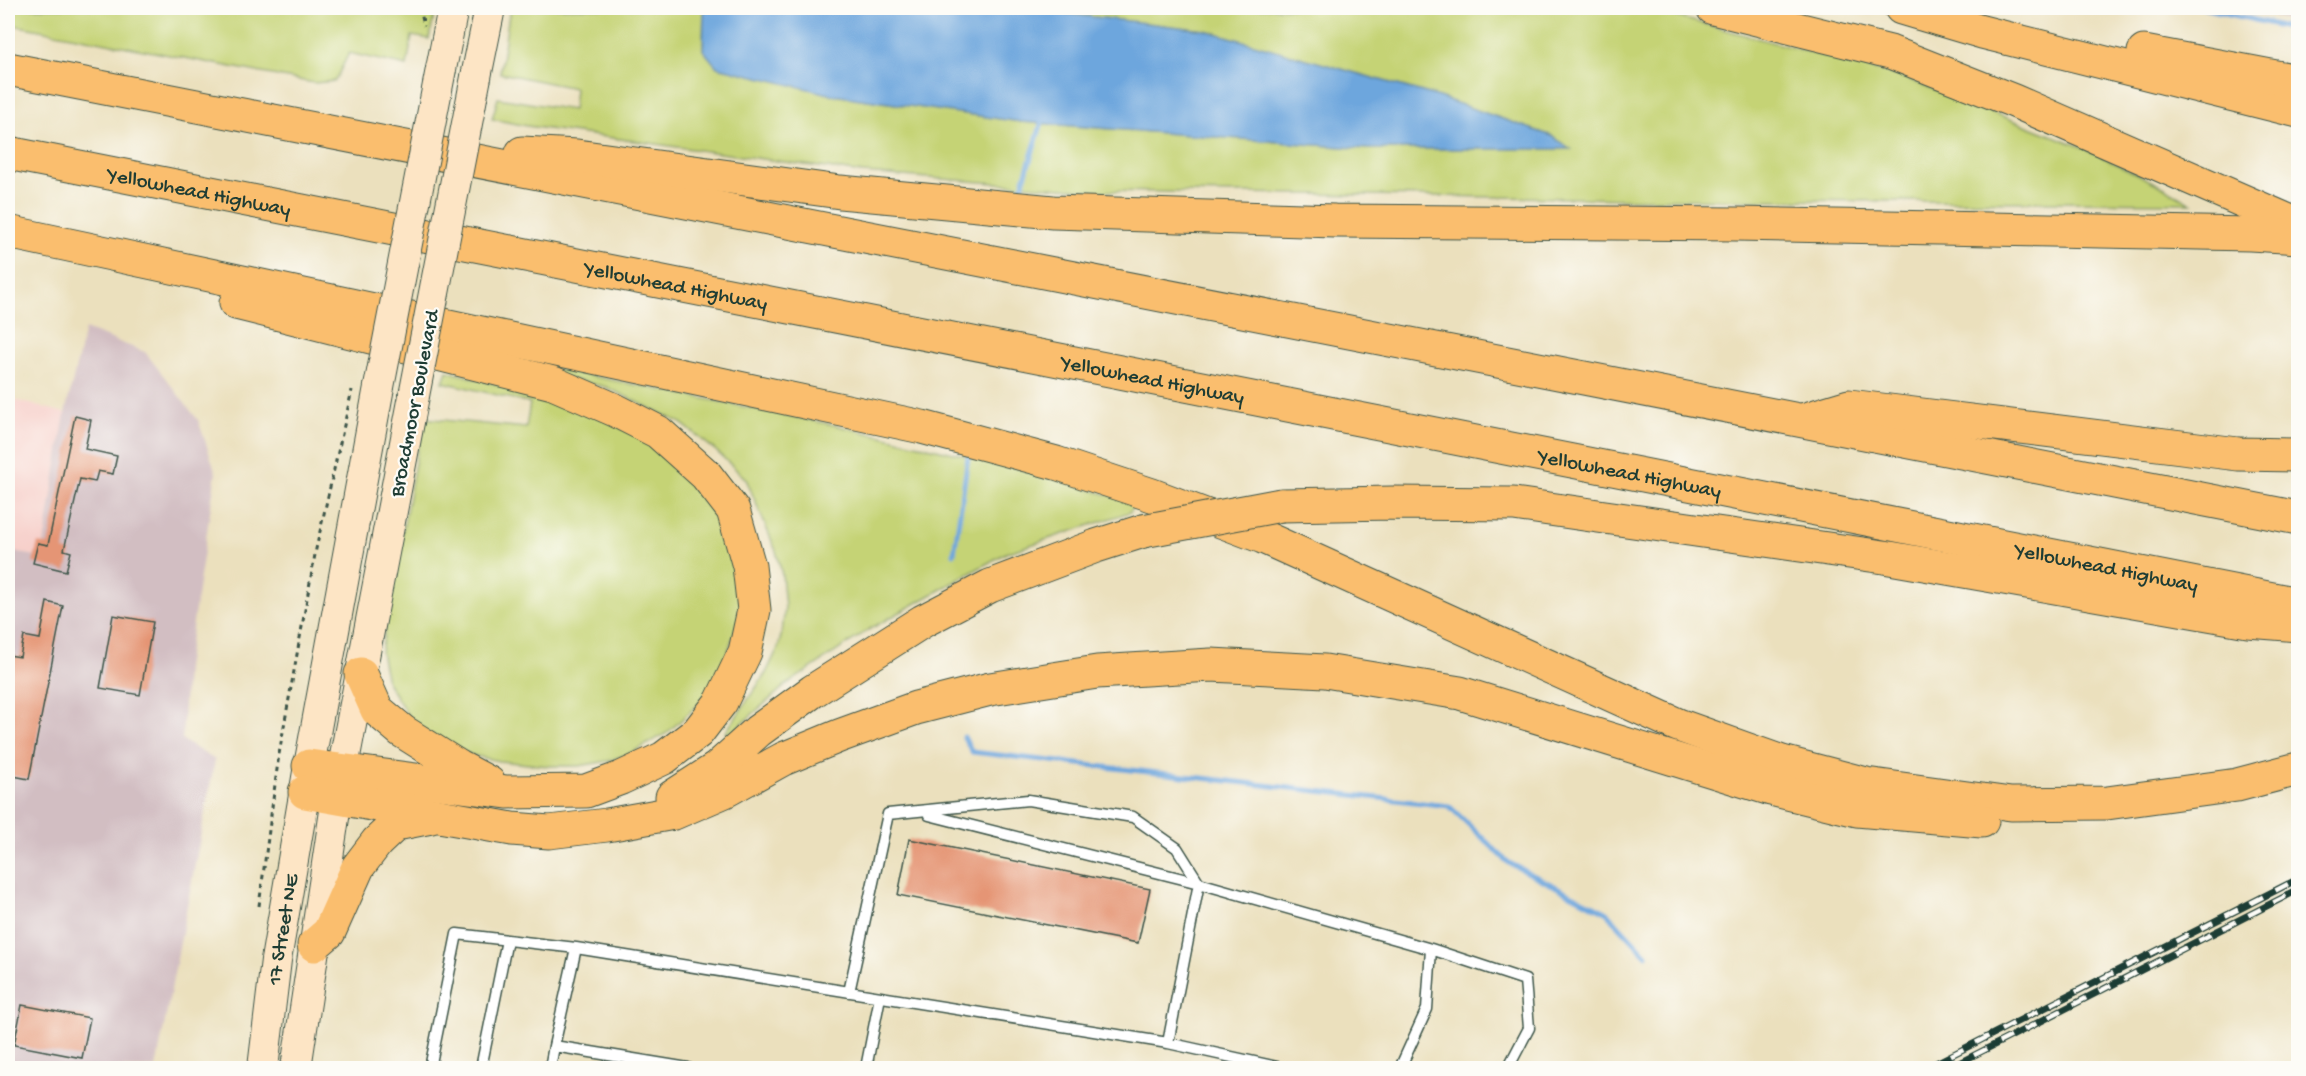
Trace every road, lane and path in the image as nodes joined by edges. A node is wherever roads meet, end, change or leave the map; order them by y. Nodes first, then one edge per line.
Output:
1 (420, 8) edge
2 (453, 8) edge
3 (490, 8) edge
4 (1713, 8) edge
5 (1899, 8) edge
6 (423, 33) dead end
7 (8, 69) edge
8 (2298, 81) edge
9 (2298, 111) edge
10 (396, 145) junction
11 (8, 153) edge
12 (2298, 225) edge
13 (8, 232) edge
14 (2298, 237) edge
15 (366, 388) junction
16 (1799, 421) junction
17 (2298, 455) edge
18 (2298, 518) edge
19 (2298, 604) edge
20 (2298, 625) edge
21 (361, 674) junction
22 (2298, 769) edge
23 (307, 779) junction
24 (339, 785) junction
25 (2237, 785) junction
26 (507, 792) junction
27 (921, 812) junction
28 (440, 815) junction
29 (607, 825) junction
30 (1199, 884) junction
31 (258, 917) dead end
32 (507, 940) junction
33 (314, 945) junction
34 (576, 948) junction
35 (1431, 949) junction
36 (849, 992) junction
37 (880, 997) junction
38 (1168, 1043) junction
39 (554, 1046) junction
40 (263, 1068) edge
41 (296, 1068) edge
42 (430, 1068) edge
43 (481, 1068) edge
44 (550, 1068) edge
45 (688, 1068) edge
46 (866, 1068) edge
47 (1282, 1068) edge
48 (1400, 1068) edge
49 (1508, 1068) edge

1 - 6 path
2 - 15 main road, Broadmoor Boulevard, bridge
3 - 21 main road, Broadmoor Boulevard, bridge
4 - 12 highway
5 - 8 highway
5 - 9 highway
7 - 10 highway
10 - 14 highway
10 - 16 highway
11 - 19 highway, Yellowhead Highway
13 - 25 highway
13 - 26 highway
15 - 23 main road, Broadmoor Boulevard
15 - 31 path
16 - 17 highway
16 - 18 highway
20 - 29 highway, bridge
21 - 24 main road, Broadmoor Boulevard
21 - 26 highway
22 - 25 highway
23 - 24 highway
23 - 40 main road, 17 Street NE
24 - 26 highway
24 - 28 highway
24 - 33 main road, 17 Street NE
25 - 29 highway
27 - 30 lane
27 - 30 lane
27 - 36 lane
28 - 29 highway
28 - 33 highway
30 - 35 lane
30 - 38 lane
32 - 34 lane
32 - 42 lane
32 - 43 lane
33 - 41 main road, 17 Street NE
34 - 36 lane
34 - 39 lane
35 - 48 lane
35 - 49 lane
36 - 37 lane
37 - 38 lane
37 - 46 lane
38 - 47 lane
39 - 44 lane
39 - 45 lane

